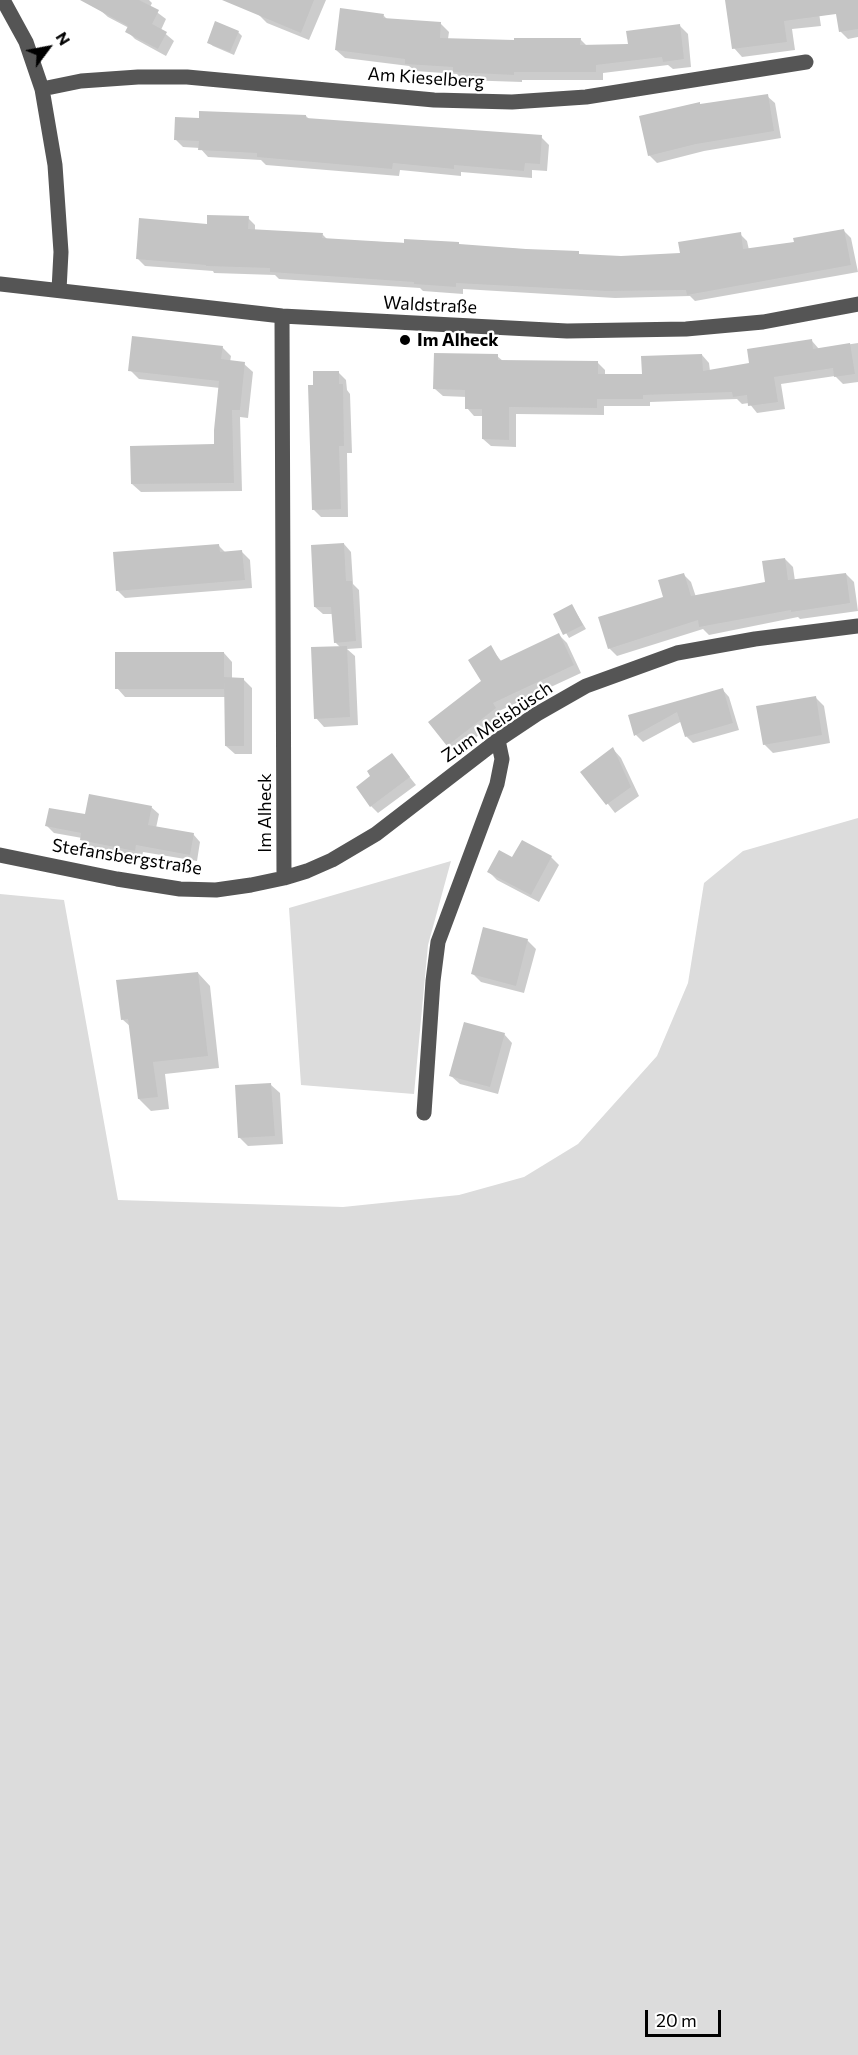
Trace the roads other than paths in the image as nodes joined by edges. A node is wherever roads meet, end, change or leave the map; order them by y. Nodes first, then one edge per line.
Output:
1 (3, 0) edge
2 (806, 62) dead end
3 (42, 88) junction
4 (0, 284) edge
5 (59, 290) junction
6 (858, 304) edge
7 (282, 316) junction
8 (858, 626) edge
9 (498, 740) junction
10 (0, 855) edge
11 (284, 878) junction
12 (424, 1113) dead end

1 - 3 street
2 - 3 street, Am Kieselberg
3 - 5 street
4 - 5 street, Waldstraße
5 - 7 street, Waldstraße
6 - 7 street, Waldstraße
7 - 11 street, Im Alheck
8 - 9 street, Zum Meisbüsch
9 - 11 street, Zum Meisbüsch
9 - 12 street
10 - 11 street, Stefansbergstraße

